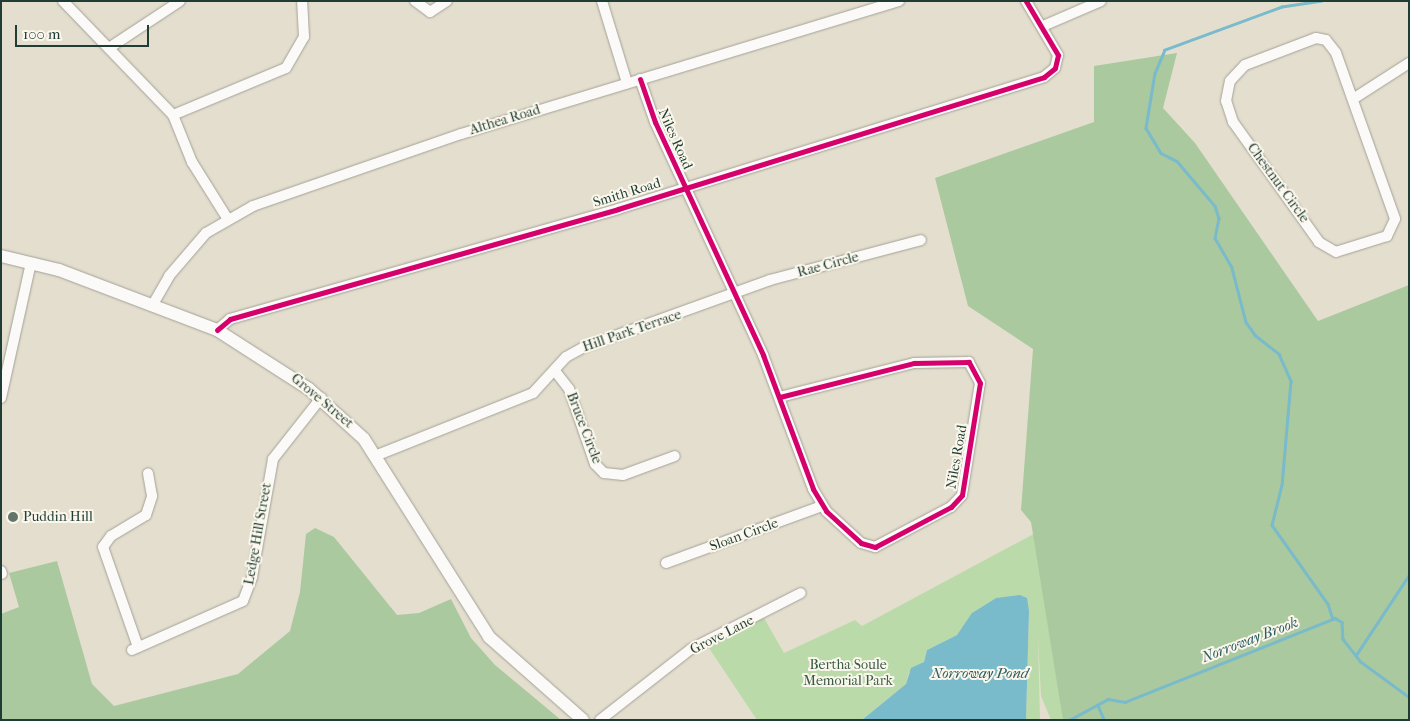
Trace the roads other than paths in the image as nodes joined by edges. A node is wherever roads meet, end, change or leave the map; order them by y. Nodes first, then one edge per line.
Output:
1 (63, 1) edge
2 (180, 1) edge
3 (302, 1) edge
4 (416, 1) edge
5 (447, 1) edge
6 (602, 1) edge
7 (899, 1) edge
8 (1026, 1) edge
9 (1102, 1) edge
10 (1042, 26) junction
11 (108, 48) junction
12 (1409, 63) edge
13 (640, 79) junction
14 (627, 84) junction
15 (1352, 99) junction
16 (173, 116) junction
17 (684, 186) junction
18 (227, 218) junction
19 (921, 240) dead end
20 (1, 256) edge
21 (31, 263) junction
22 (736, 294) junction
23 (152, 306) junction
24 (217, 330) junction
25 (6, 369) edge
26 (555, 371) junction
27 (780, 397) junction
28 (1, 398) edge
29 (321, 398) junction
30 (375, 456) junction
31 (675, 456) dead end
32 (148, 473) dead end
33 (822, 506) junction
34 (666, 564) dead end
35 (802, 593) dead end
36 (582, 720) edge
37 (600, 720) edge

1 - 11 street
2 - 11 street
3 - 16 street
4 - 5 street
6 - 14 street
7 - 13 street, Althea Road
8 - 10 street
9 - 10 street
10 - 17 street, Smith Road
11 - 16 street
12 - 15 street
13 - 14 street, Althea Road
13 - 17 street, Niles Road
14 - 18 street, Althea Road
15 - 15 street, Chestnut Circle
16 - 18 street
17 - 22 street, Niles Road
17 - 24 street, Smith Road
18 - 23 street, Althea Road
19 - 22 street, Rae Circle
20 - 21 street, Grove Street
21 - 23 street, Grove Street
21 - 25 street
22 - 26 street, Hill Park Terrace
22 - 27 street, Niles Road
23 - 24 street, Grove Street
24 - 29 street, Grove Street
25 - 28 street
26 - 30 street, Hill Park Terrace
26 - 31 street, Bruce Circle
27 - 33 street, Niles Road
27 - 33 street, Niles Road
29 - 30 street, Grove Street
29 - 32 street, Ledge Hill Street
30 - 36 street, Grove Street
33 - 34 street, Sloan Circle
35 - 37 street, Grove Lane

